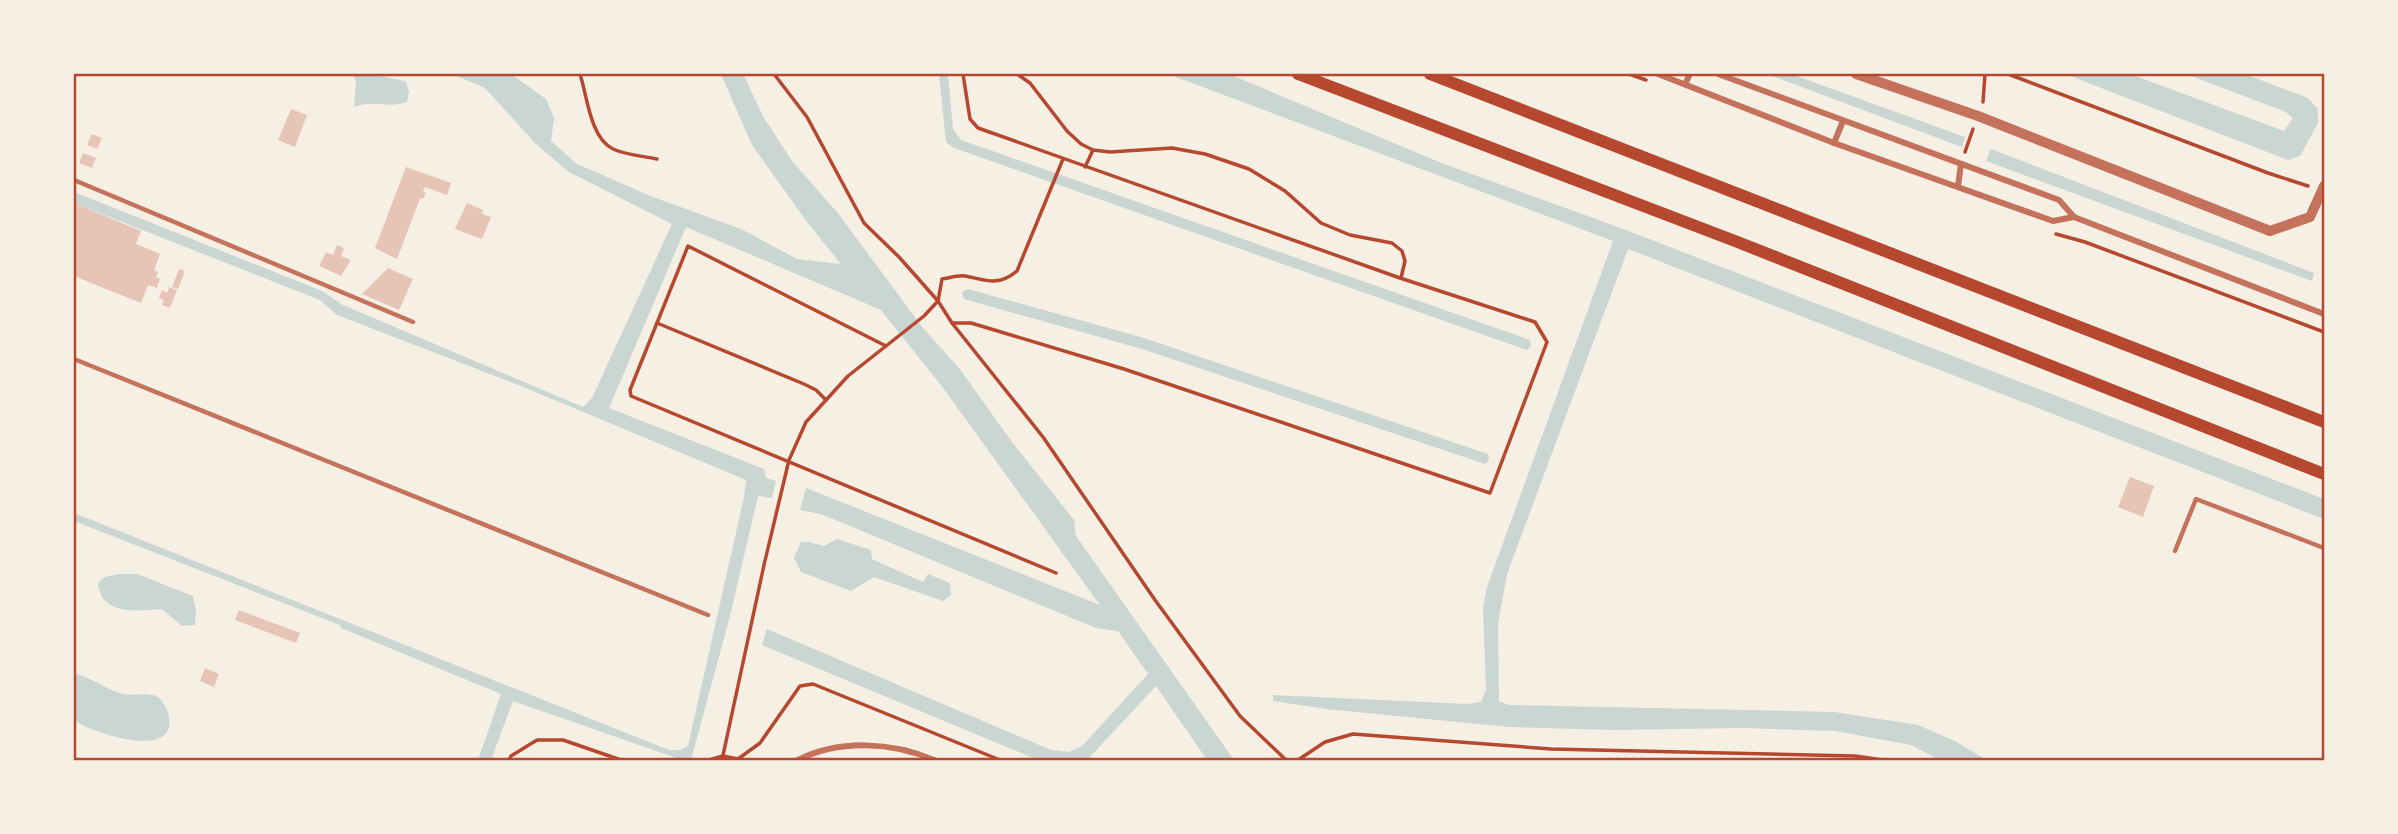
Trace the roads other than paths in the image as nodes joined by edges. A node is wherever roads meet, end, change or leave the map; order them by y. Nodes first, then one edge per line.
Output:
1 (1298, 74) edge
2 (1430, 74) edge
3 (1658, 74) edge
4 (1690, 74) edge
5 (1718, 74) edge
6 (1856, 74) edge
7 (1685, 85) junction
8 (1843, 121) junction
9 (1834, 143) junction
10 (1961, 164) junction
11 (74, 180) edge
12 (1958, 186) junction
13 (2324, 188) edge
14 (2074, 217) junction
15 (2325, 314) edge
16 (413, 322) dead end
17 (74, 359) edge
18 (2325, 422) edge
19 (2325, 474) edge
20 (2325, 548) edge
21 (2175, 551) dead end
22 (708, 615) dead end
23 (797, 761) edge
24 (934, 761) edge

1 - 19 main road
2 - 18 main road
3 - 7 street
4 - 7 street
5 - 8 street
6 - 13 street
7 - 9 street
8 - 9 street
8 - 10 street
9 - 12 street
10 - 12 street
10 - 14 street
11 - 16 lane
12 - 14 street
14 - 15 street
17 - 22 lane
20 - 21 lane
23 - 24 street

